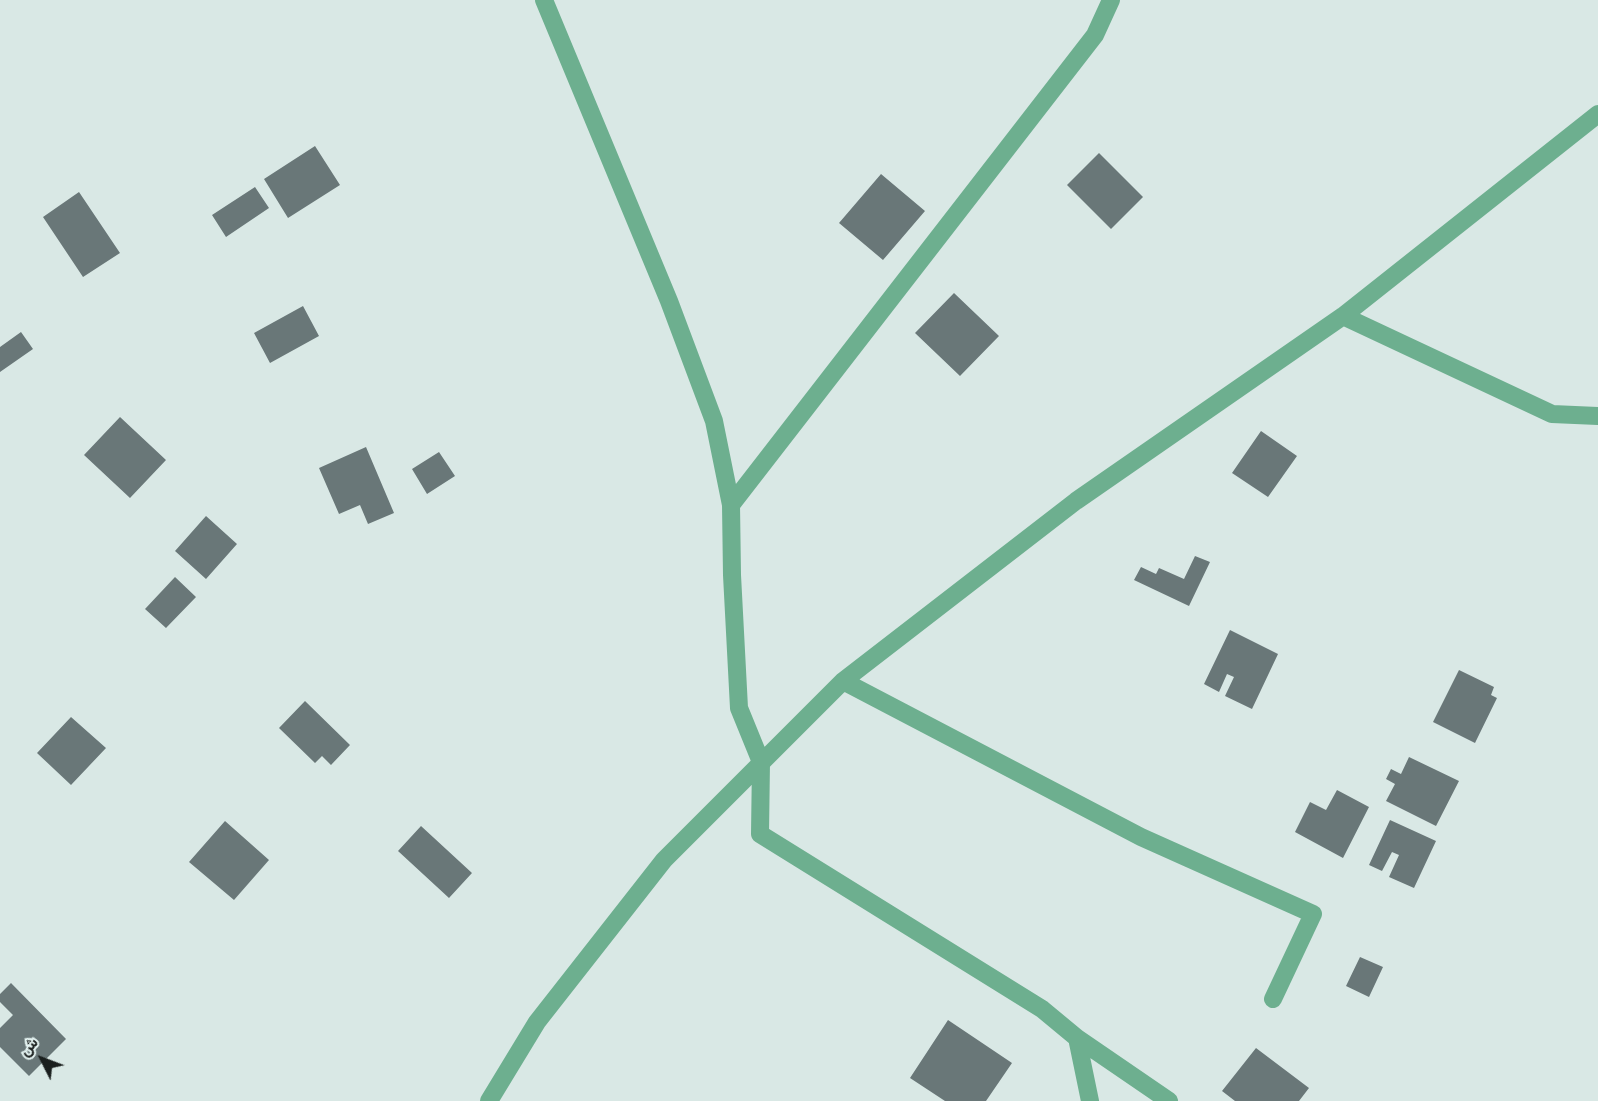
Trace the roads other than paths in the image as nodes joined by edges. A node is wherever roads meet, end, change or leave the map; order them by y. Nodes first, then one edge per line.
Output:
1 (544, 0) edge
2 (1111, 0) edge
3 (1598, 114) edge
4 (1343, 316) junction
5 (1598, 416) edge
6 (731, 505) junction
7 (843, 681) junction
8 (761, 762) junction
9 (1273, 999) dead end
10 (1077, 1038) junction
11 (489, 1101) edge
12 (1090, 1101) edge
13 (1169, 1101) edge

1 - 6 street
2 - 6 street
3 - 4 street
4 - 5 street
4 - 7 street
6 - 8 street
7 - 8 street
7 - 9 street
8 - 10 street
8 - 11 street
10 - 12 street
10 - 13 street

